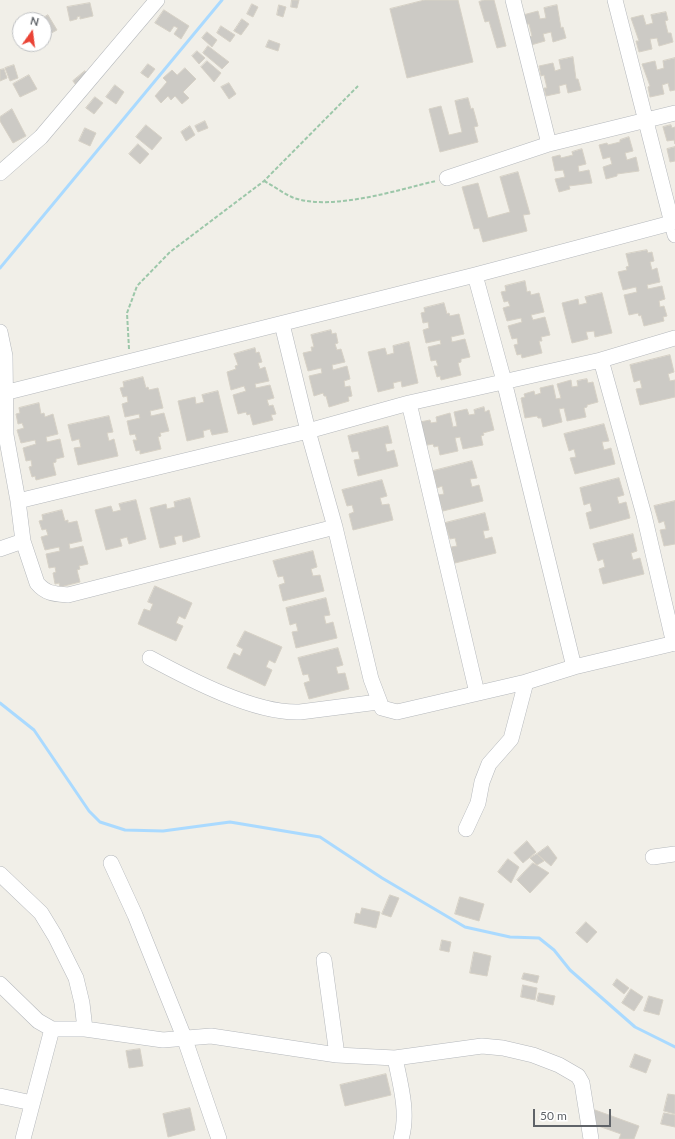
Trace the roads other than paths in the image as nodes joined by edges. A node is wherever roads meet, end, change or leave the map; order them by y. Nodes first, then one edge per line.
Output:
1 (157, 0) edge
2 (513, 0) edge
3 (614, 0) edge
4 (675, 113) edge
5 (644, 121) junction
6 (549, 144) junction
7 (0, 173) edge
8 (447, 178) road end
9 (674, 226) edge
10 (476, 275) junction
11 (282, 324) junction
12 (0, 332) edge
13 (675, 338) edge
14 (601, 360) junction
15 (504, 381) junction
16 (4, 393) junction
17 (409, 403) junction
18 (308, 430) junction
19 (18, 501) junction
20 (335, 527) junction
21 (23, 541) junction
22 (0, 549) edge
23 (674, 644) edge
24 (150, 658) dead end
25 (574, 667) junction
26 (526, 682) junction
27 (477, 694) junction
28 (378, 702) junction
29 (466, 828) dead end
30 (675, 854) edge
31 (653, 857) dead end
32 (111, 863) dead end
33 (0, 874) edge
34 (324, 960) dead end
35 (0, 984) edge
36 (52, 1028) junction
37 (85, 1029) junction
38 (184, 1037) junction
39 (337, 1054) junction
40 (395, 1058) junction
41 (0, 1096) edge
42 (32, 1103) junction
43 (23, 1139) edge
44 (219, 1139) edge
45 (401, 1139) edge
46 (591, 1139) edge

1 - 7 street
2 - 6 street
3 - 5 street
4 - 5 street
5 - 6 street
5 - 9 street
6 - 8 street
9 - 10 street
10 - 11 street
10 - 15 street
11 - 16 street
11 - 18 street
12 - 16 street
13 - 14 street
14 - 15 street
14 - 23 street
15 - 17 street
15 - 25 street
16 - 19 street
17 - 18 street
17 - 27 street
18 - 19 street
18 - 20 street
19 - 21 street
20 - 21 street
20 - 28 street
21 - 22 street
23 - 25 street
24 - 28 street
25 - 26 street
26 - 27 street
26 - 29 street
27 - 28 street
30 - 31 street
32 - 38 street
33 - 37 street
34 - 39 street
35 - 36 street
36 - 37 street
36 - 42 street
37 - 38 street
38 - 39 street
38 - 44 street
39 - 40 street
40 - 45 street
40 - 46 street
41 - 42 street
42 - 43 street

